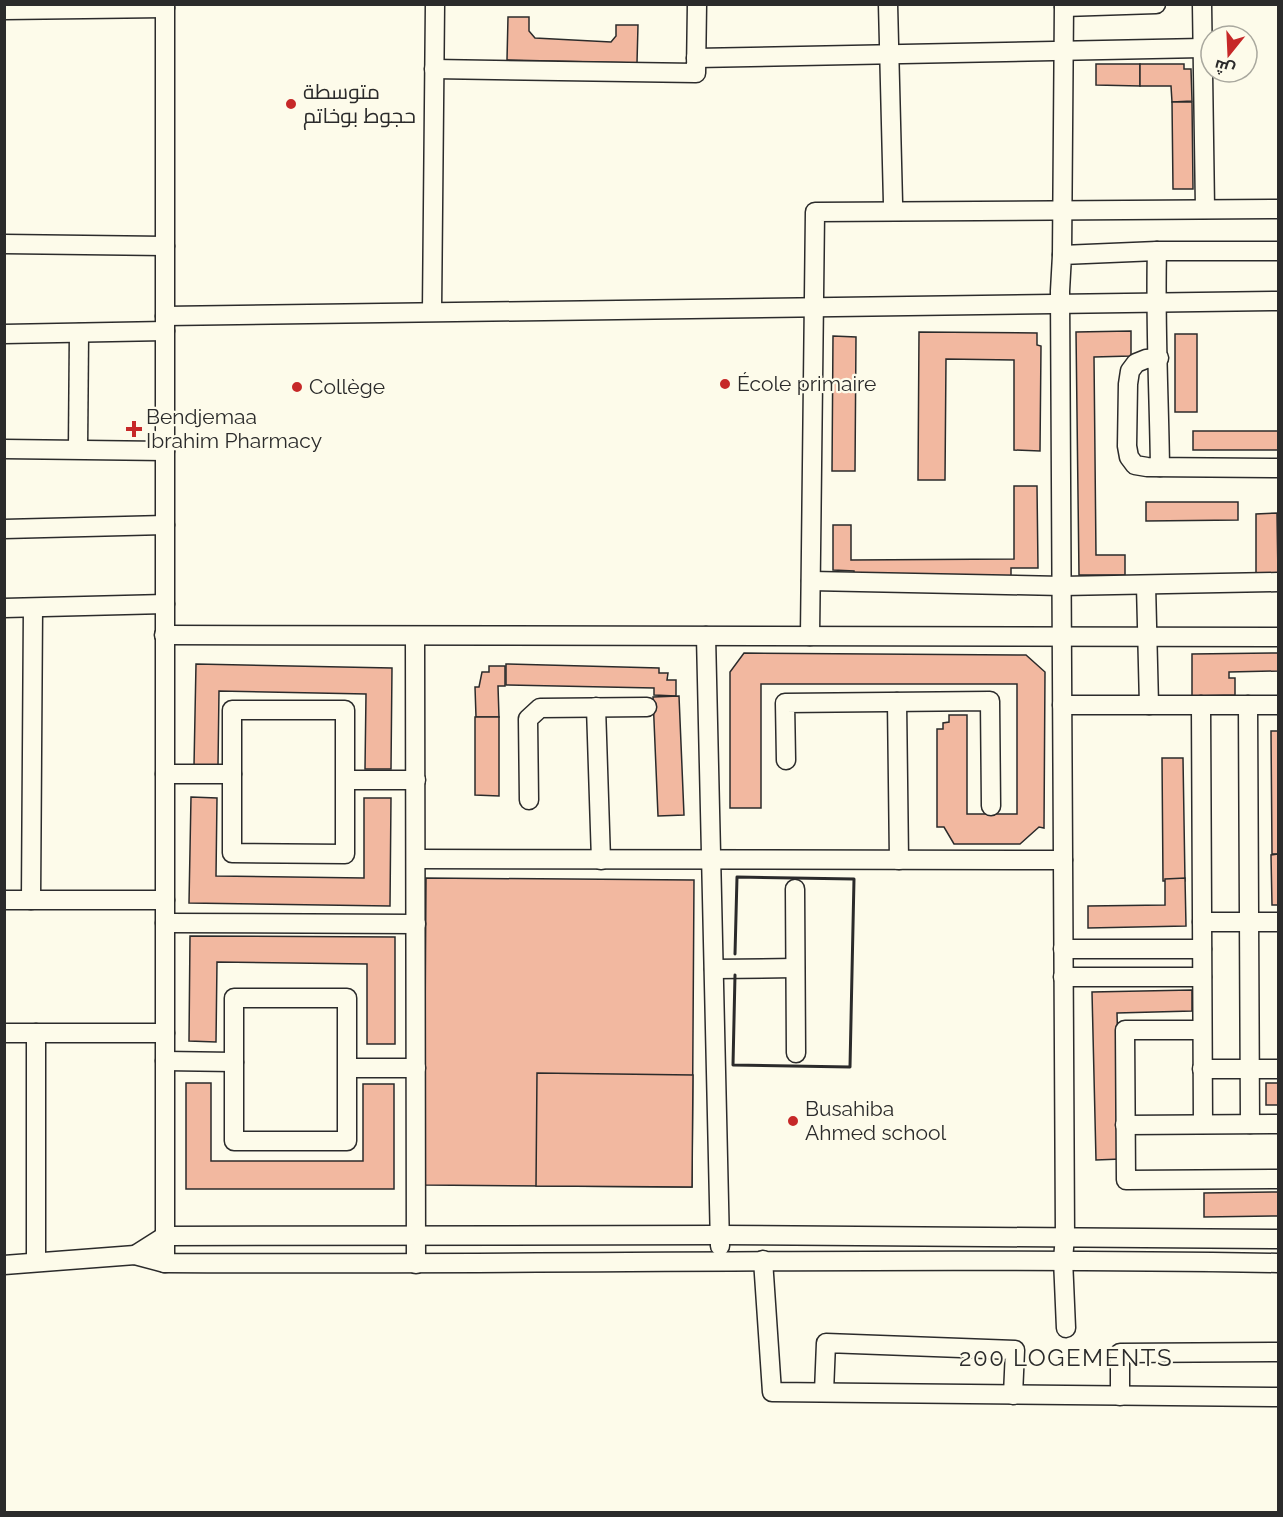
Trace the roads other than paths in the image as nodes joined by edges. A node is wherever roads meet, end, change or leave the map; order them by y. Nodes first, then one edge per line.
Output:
1 (435, 4) edge
2 (697, 4) edge
3 (888, 4) edge
4 (1156, 4) edge
5 (1202, 4) edge
6 (165, 6) edge
7 (1064, 6) edge
8 (86, 7) edge
9 (4, 10) edge
10 (1202, 24) edge
11 (1199, 48) edge
12 (1064, 51) junction
13 (889, 54) junction
14 (696, 58) junction
15 (434, 69) junction
16 (1203, 84) edge
17 (893, 203) dead end
18 (1278, 208) edge
19 (1205, 209) junction
20 (1064, 210) junction
21 (4, 244) edge
22 (165, 246) junction
23 (1157, 251) junction
24 (1278, 251) edge
25 (1062, 255) junction
26 (1278, 302) edge
27 (1060, 304) junction
28 (1155, 304) junction
29 (814, 307) junction
30 (432, 311) junction
31 (165, 323) junction
32 (79, 333) junction
33 (4, 334) edge
34 (1159, 358) junction
35 (4, 448) edge
36 (78, 449) junction
37 (165, 450) junction
38 (1160, 467) junction
39 (1278, 468) edge
40 (165, 525) junction
41 (4, 529) edge
42 (811, 581) junction
43 (1278, 582) edge
44 (1146, 585) junction
45 (1062, 586) junction
46 (165, 603) junction
47 (4, 608) edge
48 (33, 608) junction
49 (164, 635) junction
50 (415, 636) junction
51 (706, 636) junction
52 (810, 636) junction
53 (1061, 636) junction
54 (1147, 636) junction
55 (1278, 637) edge
56 (897, 702) junction
57 (1062, 705) junction
58 (1149, 705) junction
59 (1201, 705) junction
60 (1248, 705) junction
61 (1278, 705) edge
62 (596, 706) junction
63 (647, 707) dead end
64 (786, 760) dead end
65 (165, 774) junction
66 (232, 774) junction
67 (345, 780) junction
68 (416, 780) junction
69 (529, 800) dead end
70 (991, 806) dead end
71 (416, 859) junction
72 (600, 860) junction
73 (712, 860) junction
74 (899, 860) junction
75 (1063, 860) junction
76 (795, 889) dead end
77 (4, 900) edge
78 (31, 900) junction
79 (165, 900) junction
80 (1202, 922) junction
81 (1250, 922) junction
82 (1278, 922) edge
83 (165, 923) junction
84 (416, 924) junction
85 (1063, 949) junction
86 (1202, 949) junction
87 (795, 968) junction
88 (714, 969) junction
89 (1064, 977) junction
90 (1202, 977) junction
91 (1202, 1030) junction
92 (4, 1032) edge
93 (36, 1033) junction
94 (165, 1033) junction
95 (796, 1053) dead end
96 (165, 1061) junction
97 (234, 1062) junction
98 (347, 1068) junction
99 (416, 1068) junction
100 (1202, 1069) junction
101 (1250, 1069) junction
102 (1278, 1069) edge
103 (1203, 1124) junction
104 (1250, 1124) junction
105 (1278, 1124) edge
106 (1125, 1125) junction
107 (1278, 1179) edge
108 (416, 1235) junction
109 (720, 1235) junction
110 (165, 1236) junction
111 (1065, 1237) junction
112 (1278, 1239) edge
113 (135, 1255) junction
114 (1063, 1259) junction
115 (720, 1260) junction
116 (763, 1260) junction
117 (36, 1262) junction
118 (165, 1263) junction
119 (1278, 1263) edge
120 (416, 1264) junction
121 (4, 1265) edge
122 (1066, 1328) dead end
123 (1278, 1352) edge
124 (824, 1392) junction
125 (1013, 1395) junction
126 (1120, 1396) junction
127 (1278, 1397) edge

1 - 15 street
2 - 14 street
3 - 13 street
4 - 7 street
5 - 10 street
6 - 8 street
6 - 22 street
7 - 12 street
8 - 9 street
11 - 12 street
12 - 13 street
12 - 20 street
13 - 14 street
13 - 17 street
14 - 15 street
15 - 30 street
16 - 19 street
18 - 19 street
19 - 20 street
20 - 25 street
20 - 29 street
21 - 22 street
22 - 31 street
23 - 24 street
23 - 25 street
23 - 28 street
25 - 27 street
26 - 28 street
27 - 28 street
27 - 29 street
27 - 45 street
28 - 34 street
29 - 30 street
29 - 42 street
30 - 31 street
31 - 32 street
31 - 37 street
32 - 33 street
32 - 36 street
34 - 38 street
34 - 38 street
35 - 36 street
36 - 37 street
37 - 40 street
38 - 39 street
40 - 41 street
40 - 46 street
42 - 45 street
42 - 52 street
43 - 44 street
44 - 45 street
44 - 54 street
45 - 53 street
46 - 48 street
46 - 49 street
47 - 48 street
48 - 78 street
49 - 50 street
49 - 65 street
50 - 51 street
50 - 68 street
51 - 52 street
51 - 73 street
52 - 53 street
53 - 54 street
53 - 57 street
54 - 55 street
54 - 58 street
56 - 64 street
56 - 70 street
56 - 74 street
57 - 58 street
57 - 75 street
58 - 59 street
59 - 60 street
59 - 80 street
60 - 61 street
60 - 81 street
62 - 63 street
62 - 69 street
62 - 72 street
65 - 66 street
65 - 79 street
66 - 67 street
66 - 67 street
67 - 68 street
68 - 71 street
71 - 72 street
71 - 84 street
72 - 73 street
73 - 74 street
73 - 88 street
74 - 75 street
75 - 85 street
76 - 87 street
77 - 78 street
78 - 79 street
79 - 83 street
80 - 81 street
80 - 86 street
81 - 82 street
81 - 101 street
83 - 84 street
83 - 94 street
84 - 99 street
85 - 86 street
85 - 89 street
86 - 90 street
87 - 88 street
87 - 95 street
88 - 109 street
89 - 90 street
89 - 111 street
90 - 91 street
91 - 100 street
91 - 106 street
92 - 93 street
93 - 94 street
93 - 117 street
94 - 96 street
96 - 97 street
96 - 110 street
97 - 98 street
97 - 98 street
98 - 99 street
99 - 108 street
100 - 101 street
100 - 103 street
101 - 102 street
101 - 104 street
103 - 104 street
103 - 106 street
104 - 105 street
106 - 107 street
108 - 109 street
108 - 110 street
108 - 120 street
109 - 111 street
109 - 115 street
110 - 113 street
110 - 118 street
111 - 112 street
111 - 114 street
113 - 117 street
113 - 118 street
114 - 116 street
114 - 119 street
114 - 122 street
115 - 116 street
115 - 120 street
116 - 124 street
117 - 121 street
118 - 120 street
123 - 126 street
124 - 125 street
124 - 125 street
125 - 126 street
126 - 127 street

